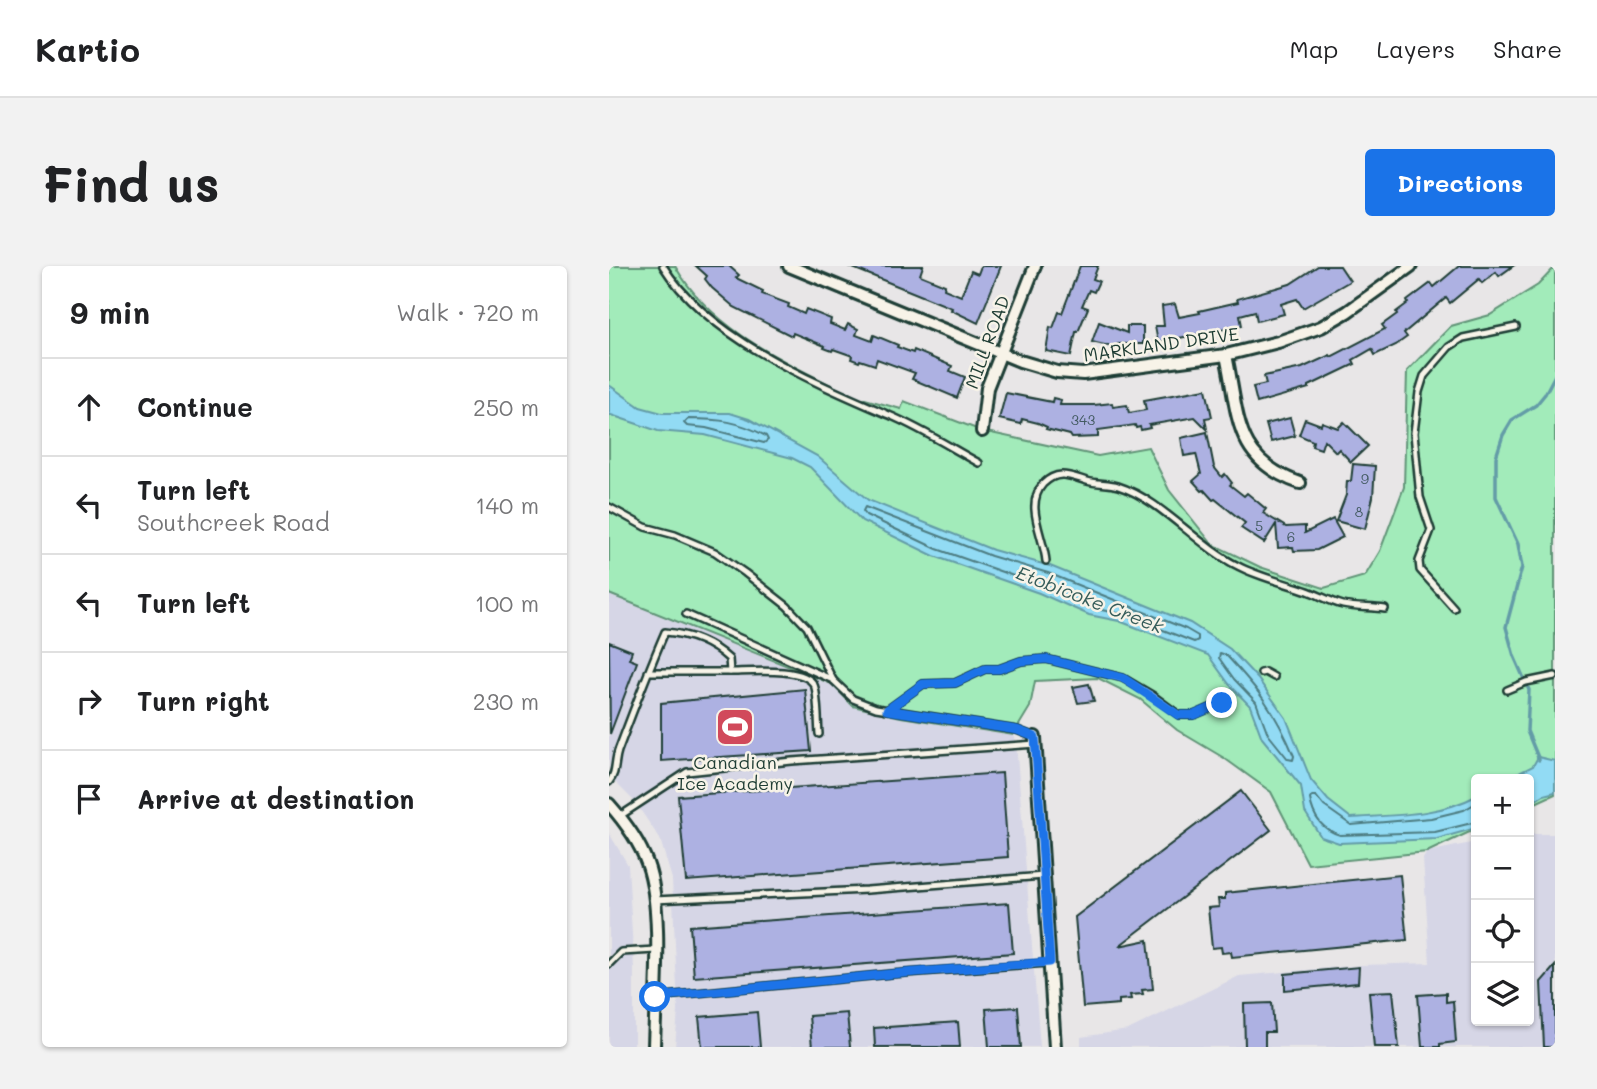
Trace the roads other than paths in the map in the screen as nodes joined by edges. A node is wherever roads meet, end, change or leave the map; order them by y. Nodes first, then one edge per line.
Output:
1 (663, 266) edge
2 (789, 266) edge
3 (1035, 266) edge
4 (1411, 266) edge
5 (1516, 327) dead end
6 (1000, 353) junction
7 (1226, 355) junction
8 (982, 431) dead end
9 (979, 463) dead end
10 (1300, 483) dead end
11 (609, 507) edge
12 (1046, 561) dead end
13 (1454, 608) dead end
14 (1385, 609) dead end
15 (686, 614) dead end
16 (648, 672) junction
17 (730, 672) junction
18 (1261, 673) dead end
19 (1555, 676) edge
20 (1274, 677) dead end
21 (833, 680) junction
22 (1507, 690) dead end
23 (1222, 703) dead end
24 (887, 710) junction
25 (819, 734) dead end
26 (1035, 741) junction
27 (609, 782) edge
28 (609, 804) edge
29 (619, 816) junction
30 (1044, 876) junction
31 (654, 900) junction
32 (656, 950) junction
33 (1050, 962) junction
34 (609, 964) edge
35 (655, 997) junction
36 (653, 1047) edge
37 (1055, 1047) edge

1 - 9 lane
2 - 6 street, MARKLAND DRIVE
3 - 6 street, MILL ROAD
4 - 7 street, MARKLAND DRIVE
5 - 13 lane
6 - 7 street, MARKLAND DRIVE
6 - 8 street, MILL ROAD
7 - 10 street
11 - 21 lane
12 - 14 lane
15 - 21 lane
16 - 17 lane
16 - 17 lane
16 - 27 lane
17 - 25 lane
18 - 20 lane
19 - 22 lane
21 - 24 lane
23 - 24 lane
24 - 26 lane
26 - 29 lane
26 - 30 street
28 - 29 street
29 - 31 street
30 - 31 lane
30 - 33 street
31 - 32 street
32 - 34 lane
32 - 35 street
33 - 35 lane
33 - 37 street
35 - 36 street

